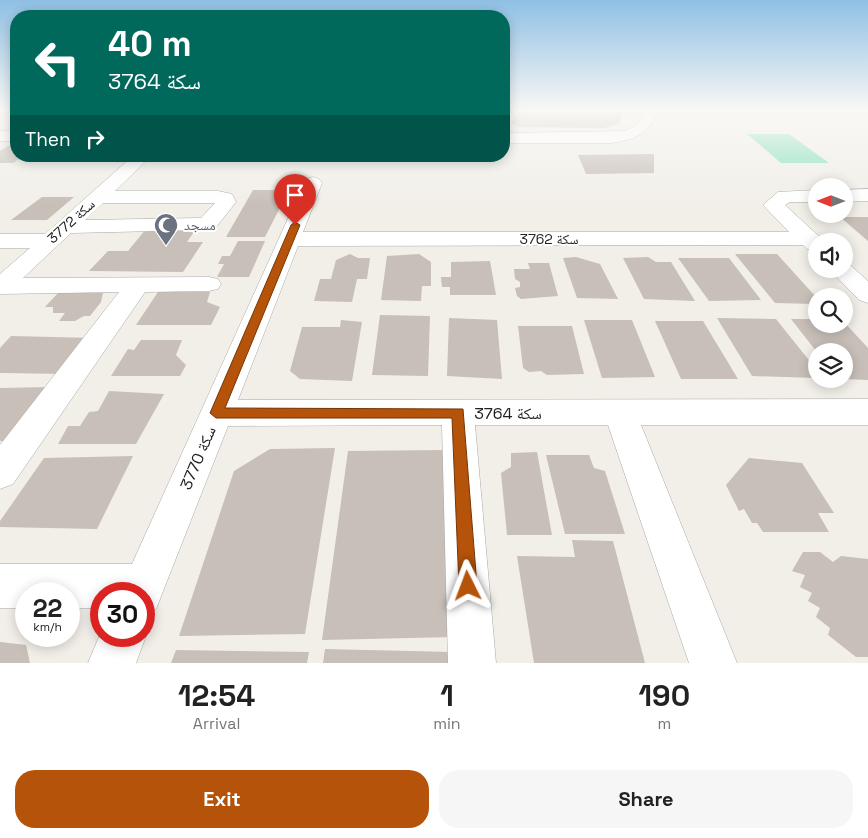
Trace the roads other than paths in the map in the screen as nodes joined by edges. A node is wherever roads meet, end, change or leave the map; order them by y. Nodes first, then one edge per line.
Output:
1 (137, 162) edge
2 (313, 183) dead end
3 (868, 195) edge
4 (808, 196) edge
5 (853, 196) edge
6 (99, 197) junction
7 (129, 203) junction
8 (106, 226) junction
9 (58, 234) junction
10 (808, 238) edge
11 (289, 239) junction
12 (0, 241) edge
13 (808, 242) edge
14 (850, 278) edge
15 (209, 284) dead end
16 (137, 285) junction
17 (1, 286) edge
18 (868, 295) edge
19 (868, 412) edge
20 (216, 413) junction
21 (458, 413) junction
22 (620, 413) junction
23 (0, 473) edge
24 (145, 582) edge
25 (0, 586) edge
26 (90, 589) edge
27 (119, 647) edge
28 (112, 663) edge
29 (472, 663) edge
30 (713, 663) edge

1 - 6 street, سكة 3772
2 - 11 street, سكة 3770
3 - 5 street
4 - 10 street
6 - 7 street
6 - 9 street, سكة 3772
7 - 8 street
7 - 8 street
8 - 9 street
9 - 12 street
9 - 17 street, سكة 3772
11 - 13 street, سكة 3762
11 - 20 street, سكة 3770
14 - 18 street
15 - 16 street
16 - 17 street
16 - 23 street
19 - 22 street, سكة 3764
20 - 21 street, سكة 3764
20 - 24 street, سكة 3770
21 - 22 street, سكة 3764
21 - 29 street
22 - 30 street
25 - 26 street
27 - 28 street

